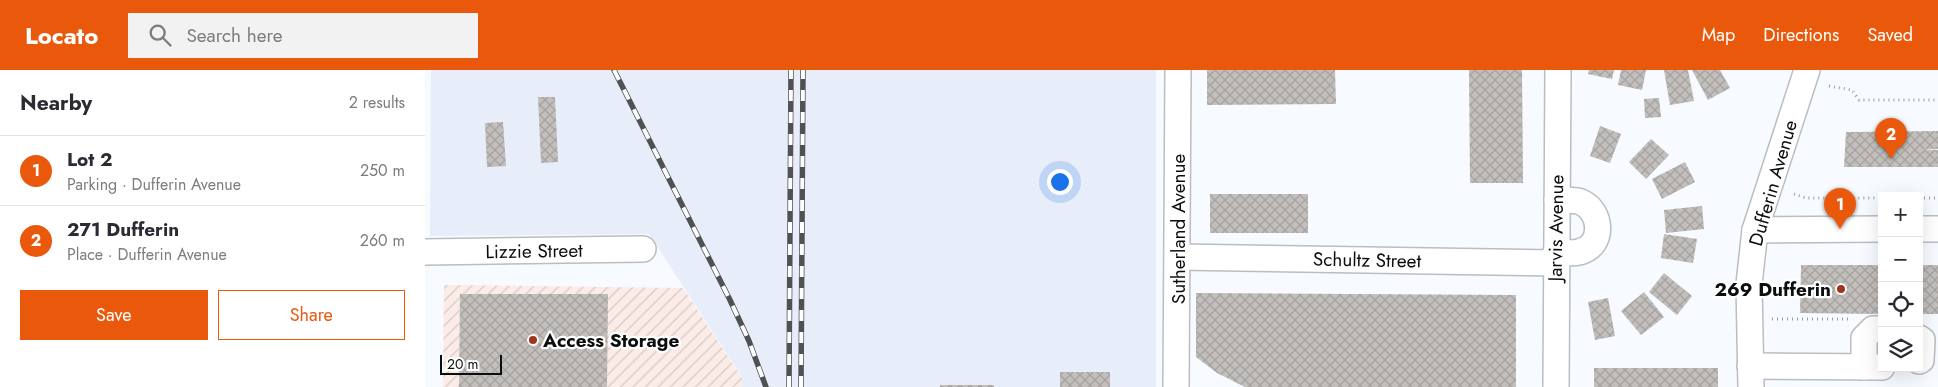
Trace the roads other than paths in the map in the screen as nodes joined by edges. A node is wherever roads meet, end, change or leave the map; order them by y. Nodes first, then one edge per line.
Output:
1 (1178, 70) edge
2 (1557, 70) edge
3 (1807, 70) edge
4 (1557, 200) junction
5 (1923, 229) edge
6 (1938, 229) edge
7 (1755, 230) junction
8 (1878, 230) edge
9 (643, 249) dead end
10 (425, 252) edge
11 (1179, 257) junction
12 (1556, 258) junction
13 (1872, 324) edge
14 (1873, 367) edge
15 (1750, 376) edge
16 (1176, 387) edge
17 (1556, 387) edge

1 - 11 street, Sutherland Avenue
2 - 4 street, Jarvis Avenue
3 - 7 street, Dufferin Avenue
4 - 12 street, Jarvis Avenue
4 - 12 street, Schultz Street
5 - 6 street
7 - 8 street
7 - 15 street, Dufferin Avenue
9 - 10 street, Lizzie Street
11 - 12 street, Schultz Street
11 - 16 street, Sutherland Avenue
12 - 17 street, Jarvis Avenue
13 - 14 street
14 - 15 street

